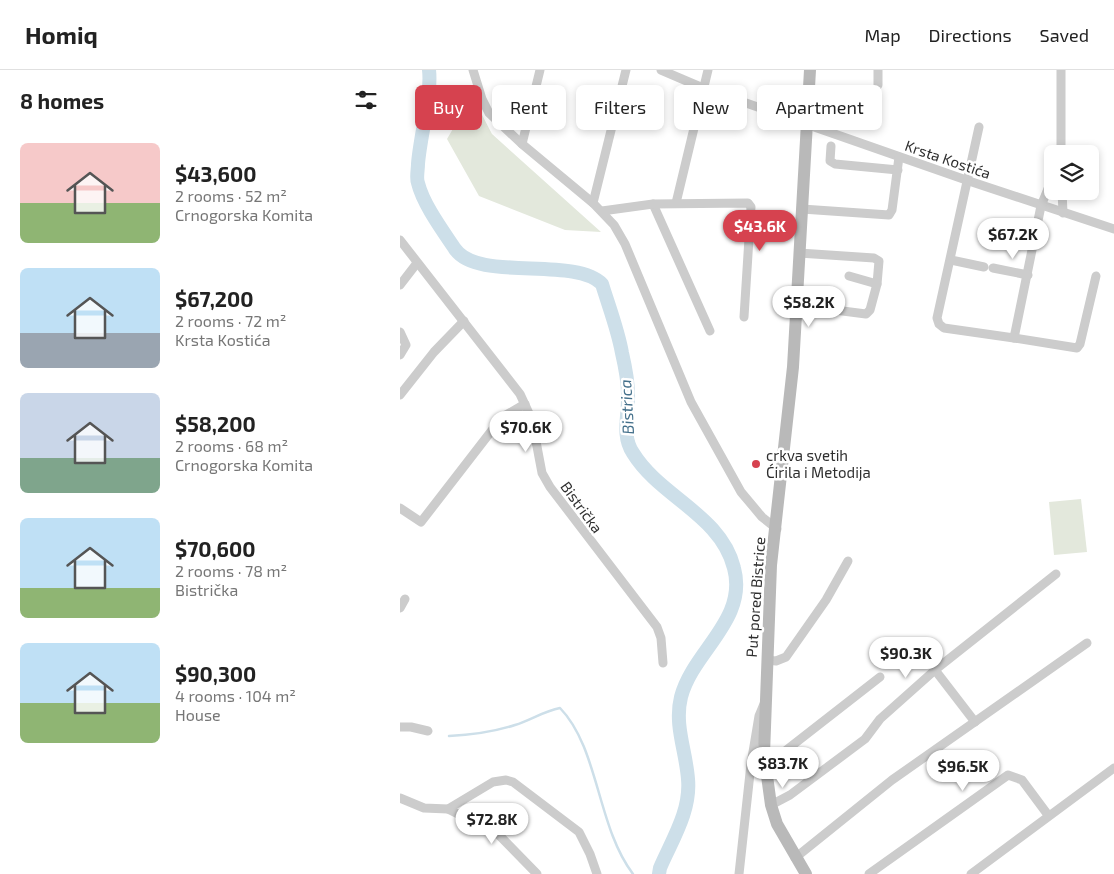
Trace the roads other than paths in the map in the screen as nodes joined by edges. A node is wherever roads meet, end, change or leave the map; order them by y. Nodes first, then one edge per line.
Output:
1 (473, 70) edge
2 (540, 70) edge
3 (626, 70) edge
4 (661, 70) edge
5 (708, 70) edge
6 (810, 70) edge
7 (878, 70) edge
8 (1061, 70) edge
9 (696, 85) edge
10 (704, 85) edge
11 (809, 85) edge
12 (878, 85) dead end
13 (979, 127) dead end
14 (693, 130) edge
15 (806, 130) edge
16 (823, 130) edge
17 (522, 144) junction
18 (1061, 145) edge
19 (831, 146) dead end
20 (899, 157) junction
21 (898, 170) junction
22 (969, 181) junction
23 (1044, 199) edge
24 (1062, 200) edge
25 (593, 203) junction
26 (676, 203) junction
27 (653, 204) junction
28 (1041, 206) junction
29 (802, 209) junction
30 (602, 211) junction
31 (1063, 213) junction
32 (1114, 229) edge
33 (400, 240) edge
34 (799, 253) junction
35 (950, 260) junction
36 (417, 264) junction
37 (1028, 275) junction
38 (849, 276) dead end
39 (1096, 276) dead end
40 (877, 284) junction
41 (400, 285) edge
42 (796, 305) junction
43 (744, 318) dead end
44 (464, 321) junction
45 (710, 331) dead end
46 (400, 332) edge
47 (1014, 338) junction
48 (400, 355) edge
49 (400, 395) edge
50 (525, 404) junction
51 (400, 508) edge
52 (777, 529) junction
53 (848, 561) dead end
54 (1056, 574) dead end
55 (405, 599) dead end
56 (400, 608) edge
57 (1087, 643) dead end
58 (767, 660) junction
59 (663, 663) dead end
60 (934, 670) junction
61 (880, 677) dead end
62 (765, 703) junction
63 (975, 722) junction
64 (400, 727) edge
65 (428, 731) dead end
66 (764, 760) junction
67 (751, 764) junction
68 (1114, 768) edge
69 (400, 798) edge
70 (772, 806) junction
71 (448, 809) junction
72 (1048, 815) junction
73 (795, 858) junction
74 (537, 874) edge
75 (597, 874) edge
76 (739, 874) edge
77 (806, 874) edge
78 (869, 874) edge
79 (971, 874) edge

1 - 17 street
2 - 17 street
3 - 25 street
4 - 9 street, Krsta Kostića
5 - 10 street
6 - 11 street
7 - 12 street
8 - 18 street
13 - 22 street
14 - 26 street
15 - 29 street
16 - 20 street, Krsta Kostića
17 - 25 street
19 - 21 street
20 - 21 street
20 - 22 street, Krsta Kostića
21 - 29 street
22 - 28 street, Krsta Kostića
22 - 35 street
23 - 28 street
24 - 31 street
25 - 30 street, Put pored Bistrice
26 - 27 street
26 - 43 street
27 - 30 street
27 - 45 street
28 - 31 street, Krsta Kostića
28 - 37 street
29 - 34 street
30 - 52 street, Put pored Bistrice
31 - 32 street, Krsta Kostića
33 - 36 street, Bistrička
34 - 40 street
34 - 42 street
35 - 37 street
35 - 47 street
36 - 41 street
36 - 44 street, Bistrička
37 - 47 street
38 - 40 street
39 - 47 street
40 - 42 street
42 - 52 street
44 - 49 street
44 - 50 street, Bistrička
46 - 48 street
50 - 51 street
50 - 59 street, Bistrička
52 - 58 street, Put pored Bistrice
53 - 58 street
54 - 60 street
55 - 56 street
57 - 63 street
58 - 62 street, Put pored Bistrice
60 - 63 street
60 - 70 street
61 - 66 street
62 - 66 street, Put pored Bistrice
62 - 67 street
63 - 73 street
64 - 65 street
66 - 67 street
66 - 70 street, Put pored Bistrice
67 - 76 street
68 - 72 street
69 - 71 street
70 - 73 street, Put pored Bistrice
71 - 74 street
71 - 75 street
72 - 78 street
72 - 79 street
73 - 77 street, Put pored Bistrice

